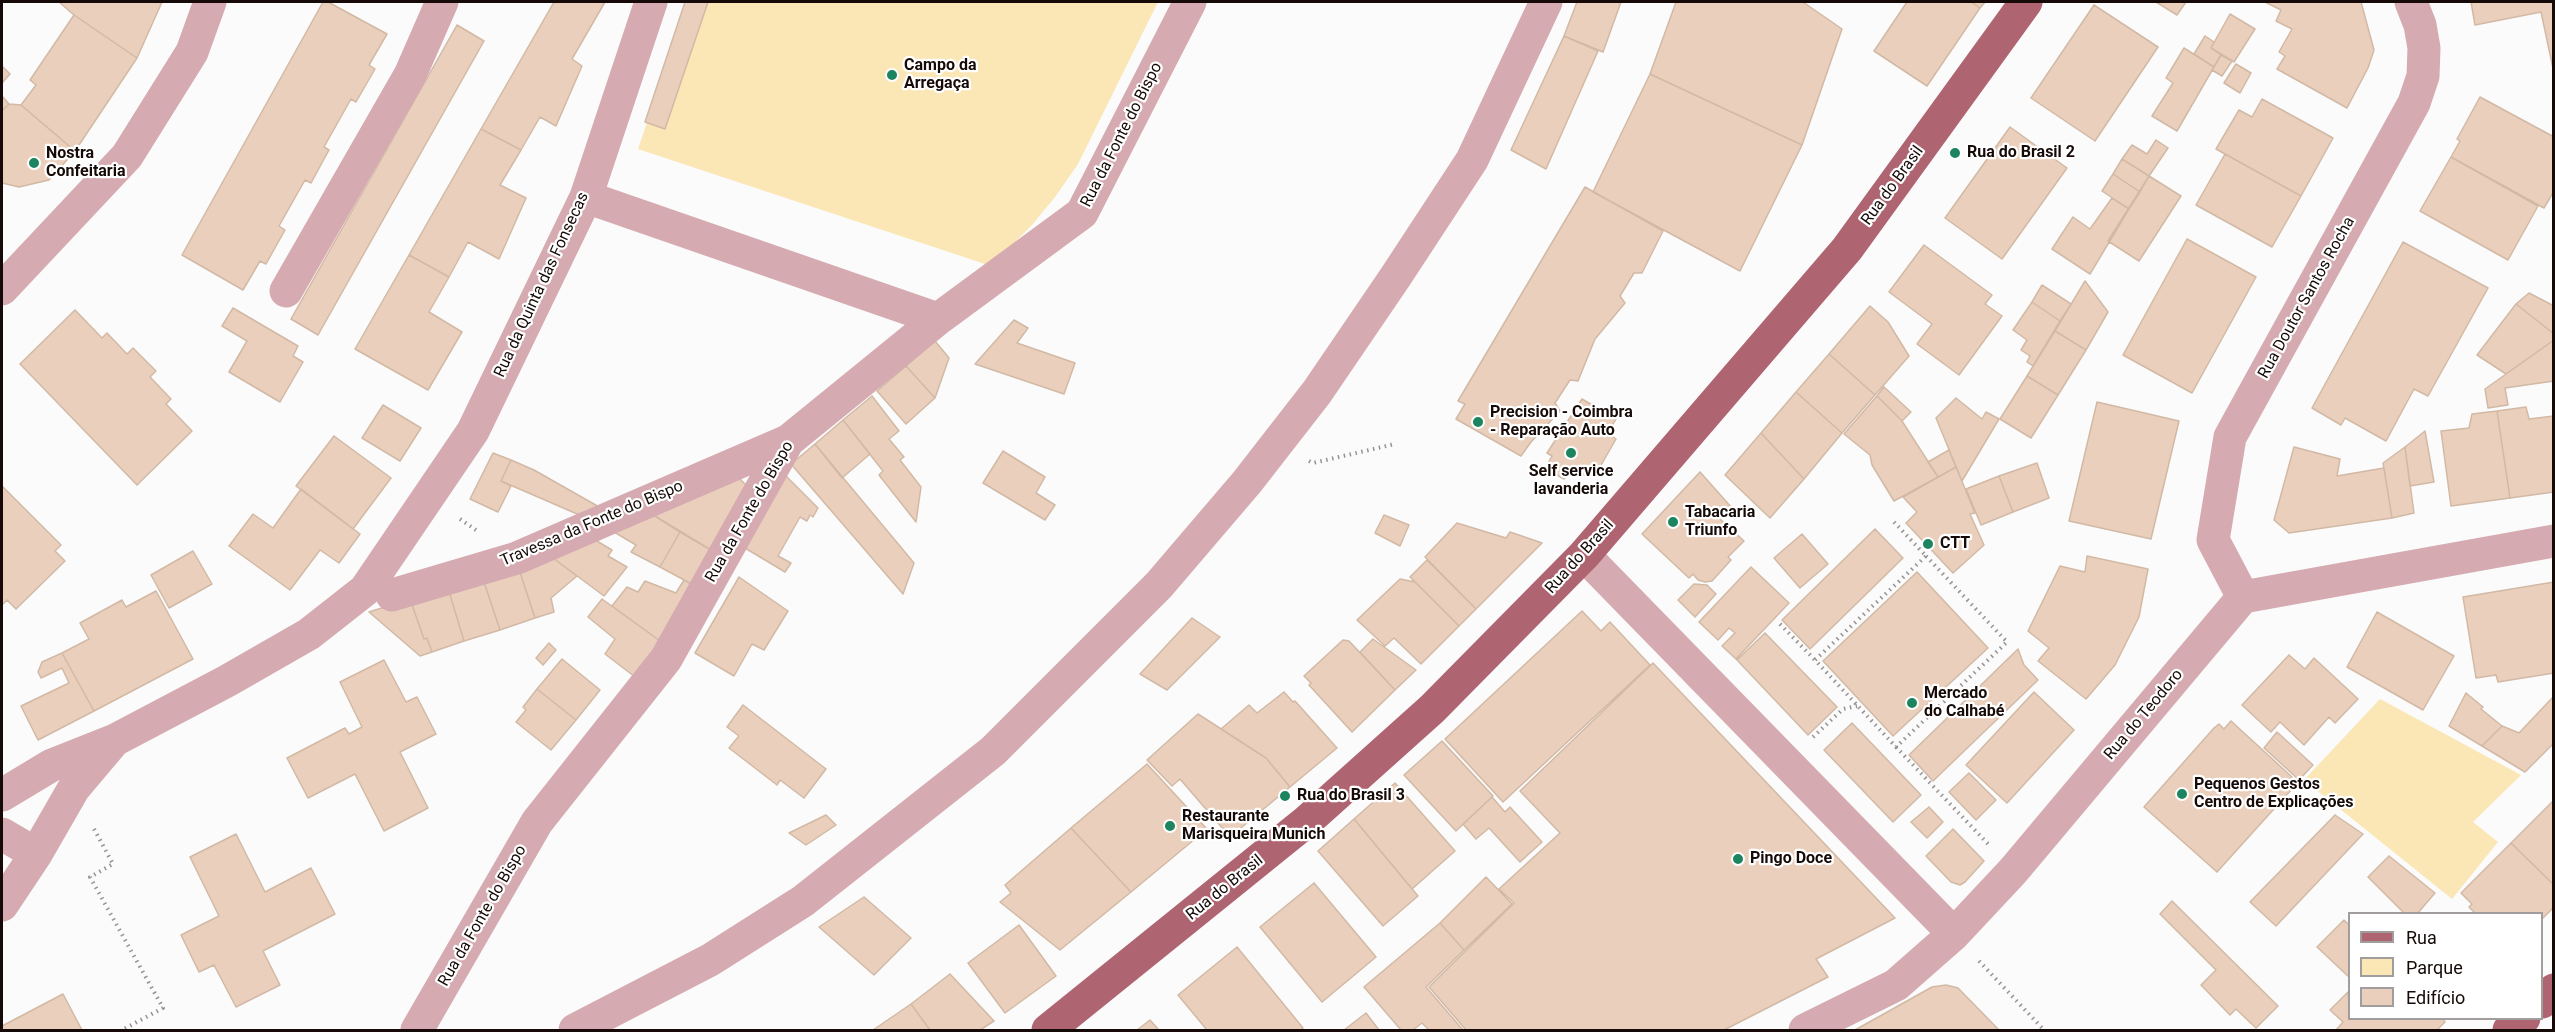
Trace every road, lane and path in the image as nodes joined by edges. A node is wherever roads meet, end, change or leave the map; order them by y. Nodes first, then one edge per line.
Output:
1 (210, 2) edge
2 (442, 2) edge
3 (651, 2) edge
4 (1190, 2) edge
5 (1546, 2) edge
6 (2026, 2) edge
7 (2411, 2) edge
8 (586, 197) junction
9 (3, 284) edge
10 (286, 291) dead end
11 (938, 320) junction
12 (788, 441) junction
13 (1894, 522) dead end
14 (2553, 541) edge
15 (1584, 555) junction
16 (1926, 556) junction
17 (392, 595) dead end
18 (2244, 597) junction
19 (1780, 624) dead end
20 (1815, 660) junction
21 (1858, 706) junction
22 (1817, 734) dead end
23 (115, 740) junction
24 (1896, 747) junction
25 (2, 795) edge
26 (92, 825) dead end
27 (2, 834) edge
28 (36, 854) junction
29 (2013, 871) junction
30 (2, 905) edge
31 (1954, 934) junction
32 (1993, 976) dead end
33 (2523, 1020) edge
34 (123, 1030) edge
35 (417, 1030) edge
36 (575, 1030) edge
37 (1048, 1030) edge
38 (1805, 1030) edge
39 (2044, 1030) edge
40 (2509, 1030) edge

1 - 9 street
2 - 10 street
3 - 8 street, Rua da Quinta das Fonsecas
4 - 11 street, Rua da Fonte do Bispo
5 - 36 street
6 - 15 main road, Rua do Brasil
7 - 18 street, Rua Doutor Santos Rocha
8 - 11 street
8 - 23 street, Rua da Quinta das Fonsecas
11 - 12 street, Rua da Fonte do Bispo
12 - 17 street, Travessa da Fonte do Bispo
12 - 35 street, Rua da Fonte do Bispo
13 - 16 path
14 - 18 street
15 - 31 street
15 - 37 main road, Rua do Brasil
16 - 20 path
16 - 24 path
18 - 29 street, Rua do Teodoro
19 - 20 path
20 - 21 path
21 - 22 path
21 - 24 path
23 - 25 street
23 - 28 street
24 - 29 path
26 - 34 path
27 - 28 street
28 - 30 street
29 - 31 street, Rua do Teodoro
31 - 38 street, Rua do Teodoro
32 - 39 path
33 - 40 main road

